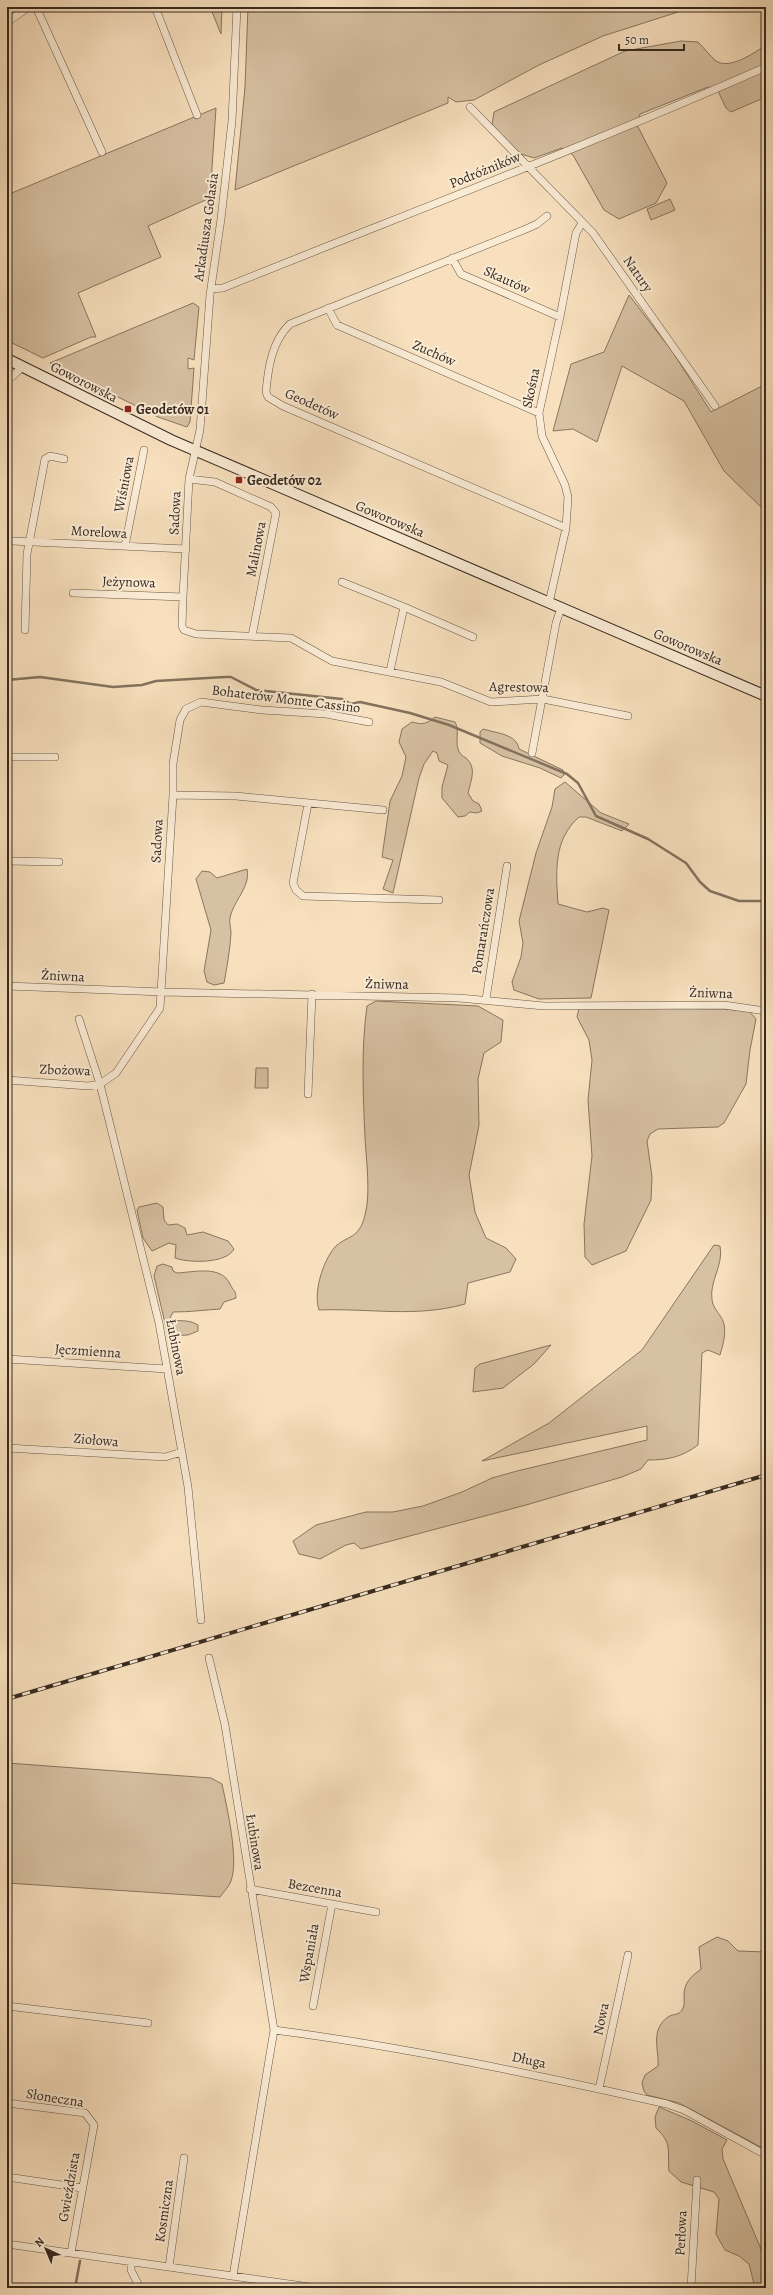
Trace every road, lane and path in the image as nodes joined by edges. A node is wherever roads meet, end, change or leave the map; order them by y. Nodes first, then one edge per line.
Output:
1 (28, 7) edge
2 (36, 7) edge
3 (155, 7) edge
4 (238, 7) edge
5 (7, 22) edge
6 (766, 67) edge
7 (470, 107) dead end
8 (197, 115) dead end
9 (102, 152) dead end
10 (528, 168) junction
11 (547, 216) dead end
12 (582, 223) junction
13 (452, 258) junction
14 (211, 289) junction
15 (328, 308) junction
16 (560, 317) junction
17 (7, 359) edge
18 (23, 366) junction
19 (7, 379) edge
20 (715, 406) dead end
21 (538, 413) junction
22 (144, 450) dead end
23 (195, 450) junction
24 (64, 459) dead end
25 (189, 479) junction
26 (566, 528) junction
27 (12, 541) dead end
28 (30, 542) junction
29 (125, 546) junction
30 (186, 549) junction
31 (342, 582) dead end
32 (73, 592) dead end
33 (183, 597) junction
34 (549, 603) junction
35 (404, 607) junction
36 (561, 608) junction
37 (182, 626) joint
38 (25, 630) dead end
39 (252, 636) junction
40 (473, 637) dead end
41 (390, 671) junction
42 (766, 696) edge
43 (543, 699) junction
44 (201, 702) joint
45 (628, 716) dead end
46 (369, 722) dead end
47 (532, 753) dead end
48 (7, 757) edge
49 (55, 757) dead end
50 (173, 795) junction
51 (308, 804) junction
52 (383, 810) dead end
53 (7, 861) edge
54 (60, 862) dead end
55 (507, 866) dead end
56 (439, 900) dead end
57 (7, 986) edge
58 (163, 992) junction
59 (312, 994) junction
60 (486, 999) junction
61 (766, 1011) edge
62 (79, 1019) dead end
63 (7, 1080) edge
64 (100, 1084) junction
65 (308, 1094) dead end
66 (7, 1359) edge
67 (167, 1369) junction
68 (7, 1448) edge
69 (182, 1452) junction
70 (201, 1620) dead end
71 (209, 1658) dead end
72 (250, 1889) junction
73 (332, 1904) junction
74 (376, 1912) dead end
75 (628, 1955) dead end
76 (7, 2006) edge
77 (313, 2006) dead end
78 (148, 2023) dead end
79 (274, 2030) junction
80 (599, 2089) junction
81 (7, 2103) edge
82 (94, 2125) joint
83 (766, 2155) edge
84 (184, 2158) dead end
85 (7, 2177) edge
86 (697, 2180) dead end
87 (82, 2188) junction
88 (7, 2244) edge
89 (71, 2253) junction
90 (131, 2262) junction
91 (169, 2267) junction
92 (233, 2276) junction
93 (265, 2280) junction
94 (140, 2288) edge
95 (268, 2288) edge
96 (317, 2288) edge
97 (691, 2288) edge

1 - 5 street
2 - 9 street
3 - 8 street
4 - 14 street, Arkadiusza Gołasia
6 - 10 street, Podróżników
7 - 10 street, Natury
10 - 12 street, Natury
10 - 14 street, Podróżników
11 - 13 street, Geodetów
12 - 16 street, Skośna
12 - 20 street, Natury
13 - 15 street, Geodetów
13 - 16 street, Skautów
14 - 23 street, Arkadiusza Gołasia
15 - 21 street, Zuchów
15 - 26 street, Geodetów
16 - 21 street, Skośna
17 - 18 street, Goworowska
18 - 19 street
18 - 23 street, Goworowska
21 - 26 street, Skośna
22 - 29 street, Wiśniowa
23 - 25 street, Sadowa
23 - 34 street, Goworowska
24 - 28 street
25 - 30 street, Sadowa
25 - 39 street, Malinowa
26 - 34 street, Skośna
27 - 28 street, Morelowa
28 - 29 street, Morelowa
28 - 38 street
29 - 30 street, Morelowa
30 - 33 street, Sadowa
31 - 35 street
32 - 33 street, Jeżynowa
33 - 37 street, Sadowa
34 - 36 street, Goworowska
35 - 40 street
35 - 41 street
36 - 42 street, Goworowska
36 - 43 street
37 - 39 street, Agrestowa
39 - 41 street, Agrestowa
41 - 43 street, Agrestowa
43 - 45 street, Agrestowa
43 - 47 street
44 - 46 street, Bohaterów Monte Cassino
44 - 50 street, Sadowa
48 - 49 street
50 - 51 street
50 - 58 street, Sadowa
51 - 52 street
51 - 56 street
53 - 54 street
55 - 60 street, Pomarańczowa
57 - 58 street, Żniwna
58 - 59 street, Żniwna
58 - 64 street, Sadowa
59 - 60 street, Żniwna
59 - 65 street
60 - 61 street, Żniwna
62 - 64 street, Zbożowa
63 - 64 street, Zbożowa
64 - 67 street, Łubinowa
66 - 67 street, Jęczmienna
67 - 69 street, Łubinowa
68 - 69 street, Ziołowa
69 - 70 street, Łubinowa
71 - 72 street, Łubinowa
72 - 73 street, Bezcenna
72 - 79 street, Łubinowa
73 - 74 street, Bezcenna
73 - 77 street, Wspaniała
75 - 80 street, Nowa
76 - 78 street
79 - 80 street, Długa
79 - 92 street, Łubinowa
80 - 83 street, Długa
81 - 82 street, Słoneczna
82 - 87 street, Gwieździsta
84 - 91 street, Kosmiczna
85 - 87 street
86 - 97 street, Perłowa
87 - 89 street, Gwieździsta
88 - 89 street
89 - 90 street
90 - 91 street
90 - 94 street
91 - 92 street
92 - 93 street
93 - 95 street
93 - 96 street

